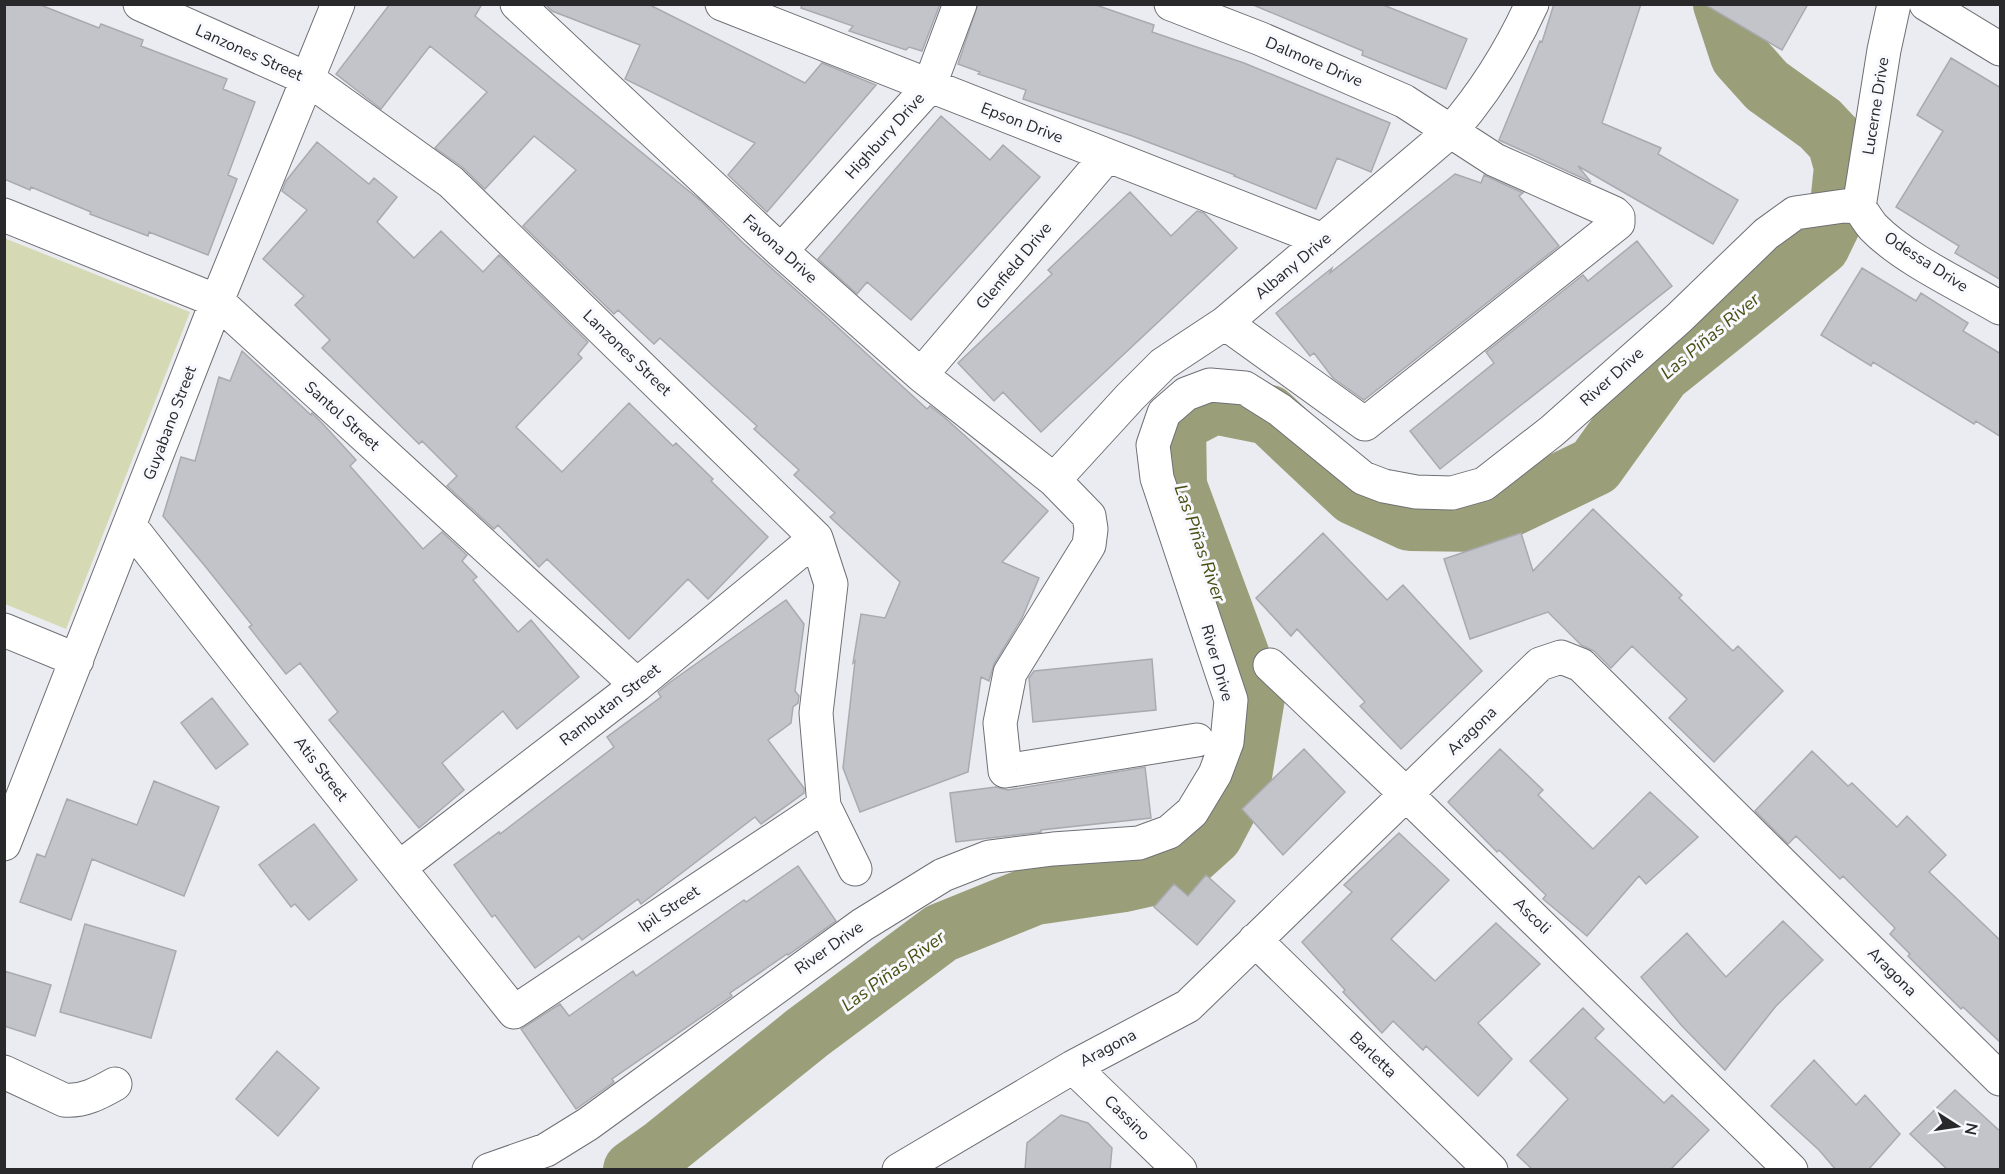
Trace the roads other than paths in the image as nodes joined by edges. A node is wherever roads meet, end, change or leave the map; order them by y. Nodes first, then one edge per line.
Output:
1 (140, 4) edge
2 (338, 4) edge
3 (722, 4) edge
4 (960, 4) edge
5 (1171, 4) edge
6 (1532, 4) edge
7 (1894, 4) edge
8 (1926, 4) edge
9 (528, 9) edge
10 (2001, 50) edge
11 (308, 79) junction
12 (929, 87) junction
13 (1452, 130) junction
14 (1107, 156) junction
15 (1852, 207) junction
16 (4, 215) edge
17 (1323, 240) junction
18 (781, 251) junction
19 (217, 301) junction
20 (2001, 308) edge
21 (1225, 323) junction
22 (921, 375) junction
23 (1054, 480) junction
24 (130, 526) junction
25 (816, 538) junction
26 (4, 630) edge
27 (77, 660) junction
28 (1270, 665) dead end
29 (637, 685) junction
30 (1197, 740) dead end
31 (1407, 795) junction
32 (824, 806) junction
33 (4, 843) edge
34 (400, 867) junction
35 (855, 869) dead end
36 (1255, 940) junction
37 (513, 1012) joint
38 (1073, 1067) junction
39 (4, 1072) edge
40 (2001, 1079) edge
41 (115, 1084) dead end
42 (489, 1170) edge
43 (899, 1170) edge
44 (1180, 1170) edge
45 (1491, 1170) edge
46 (1791, 1170) edge

1 - 11 street, Lanzones Street
2 - 11 street, Guyabano Street
3 - 12 street, Epson Drive
4 - 12 street, Highbury Drive
5 - 13 street, Dalmore Drive
6 - 13 street, Albany Drive
7 - 15 street, Lucerne Drive
8 - 10 street
9 - 18 street, Favona Drive
11 - 19 street, Guyabano Street
11 - 25 street, Lanzones Street
12 - 14 street, Epson Drive
12 - 18 street, Highbury Drive
13 - 17 street, Albany Drive
13 - 21 street, Dalmore Drive
14 - 17 street, Epson Drive
14 - 22 street, Glenfield Drive
15 - 20 street, Odessa Drive
15 - 42 street, River Drive
16 - 19 street, Santol Street
17 - 21 street, Albany Drive
18 - 22 street, Favona Drive
19 - 24 street, Guyabano Street
19 - 29 street, Santol Street
21 - 23 street, Albany Drive
22 - 23 street, Favona Drive
23 - 30 street, Favona Drive
24 - 27 street, Guyabano Street
24 - 34 street, Atis Street
25 - 29 street, Rambutan Street
25 - 32 street, Lanzones Street
26 - 27 street
27 - 33 street, Guyabano Street
28 - 31 street, Ascoli
29 - 34 street, Rambutan Street
31 - 36 street, Aragona
31 - 40 street, Aragona
31 - 46 street, Ascoli
32 - 35 street, Lanzones Street
32 - 37 street, Ipil Street
34 - 37 street, Atis Street
36 - 38 street, Aragona
36 - 45 street, Barletta
38 - 43 street, Aragona
38 - 44 street, Cassino
39 - 41 street

